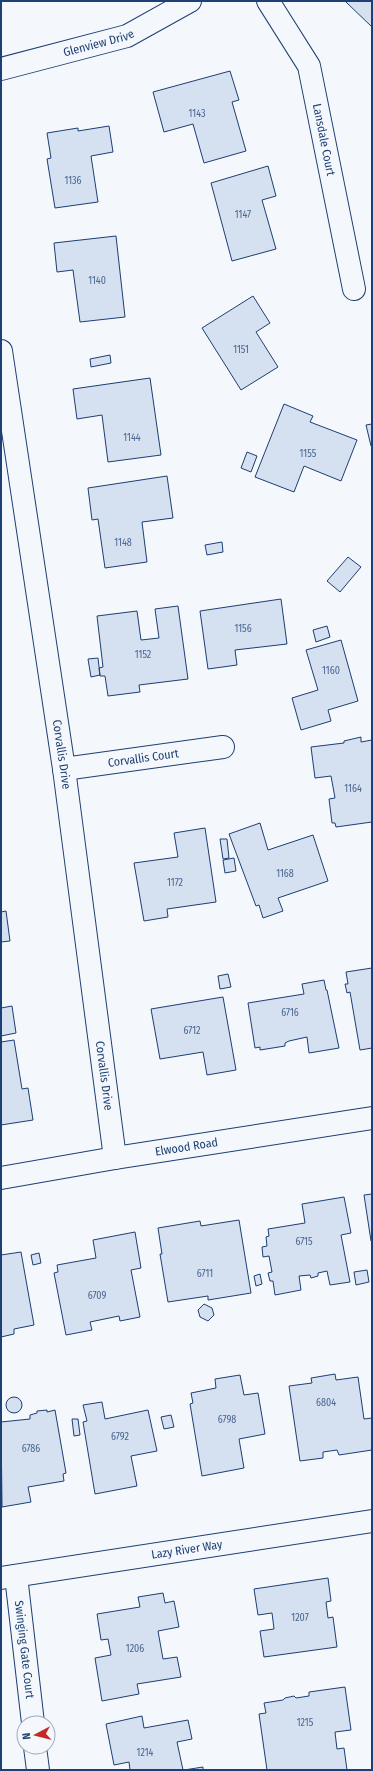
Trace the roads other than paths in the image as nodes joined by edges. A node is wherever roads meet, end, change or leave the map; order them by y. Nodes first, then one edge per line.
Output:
1 (190, 1) edge
2 (268, 1) edge
3 (1, 69) edge
4 (354, 289) dead end
5 (1, 351) edge
6 (223, 747) dead end
7 (64, 769) junction
8 (372, 1118) edge
9 (115, 1158) junction
10 (1, 1178) edge
11 (372, 1521) edge
12 (9, 1577) edge
13 (32, 1715) edge
14 (37, 1755) edge
15 (38, 1770) edge

1 - 3 street, Glenview Drive
2 - 4 street, Lansdale Court
5 - 7 street, Corvallis Drive
6 - 7 street, Corvallis Court
7 - 9 street, Corvallis Drive
8 - 9 street, Elwood Road
9 - 10 street, Elwood Road
11 - 12 street, Lazy River Way
12 - 13 street, Swinging Gate Court
14 - 15 street

